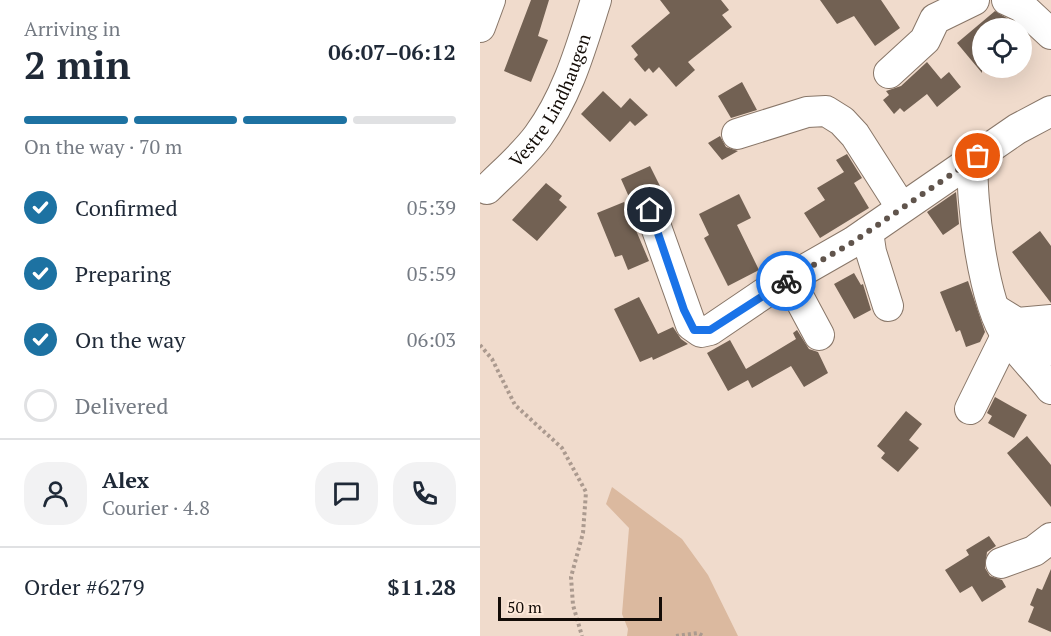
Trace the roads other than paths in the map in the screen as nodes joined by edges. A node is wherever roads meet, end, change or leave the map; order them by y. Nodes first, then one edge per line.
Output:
1 (490, 0) edge
2 (596, 0) edge
3 (974, 0) edge
4 (1007, 0) edge
5 (480, 27) edge
6 (1051, 33) edge
7 (889, 73) dead end
8 (1051, 111) edge
9 (736, 134) dead end
10 (973, 160) junction
11 (487, 189) dead end
12 (901, 207) junction
13 (650, 210) dead end
14 (868, 232) junction
15 (670, 266) junction
16 (789, 279) junction
17 (888, 306) dead end
18 (667, 318) dead end
19 (1051, 320) edge
20 (1001, 323) junction
21 (819, 335) dead end
22 (1051, 350) edge
23 (1051, 390) edge
24 (970, 409) dead end
25 (1051, 538) edge
26 (1002, 563) dead end

1 - 5 street
2 - 11 street, Vestre Lindhaugen
3 - 7 street
4 - 6 street
8 - 10 street
9 - 12 street
10 - 12 street
10 - 20 street
12 - 14 street
13 - 15 street
14 - 16 street
14 - 17 street
15 - 16 street
15 - 18 street
16 - 21 street
19 - 20 street
20 - 22 street
20 - 23 street
20 - 24 street
25 - 26 street

